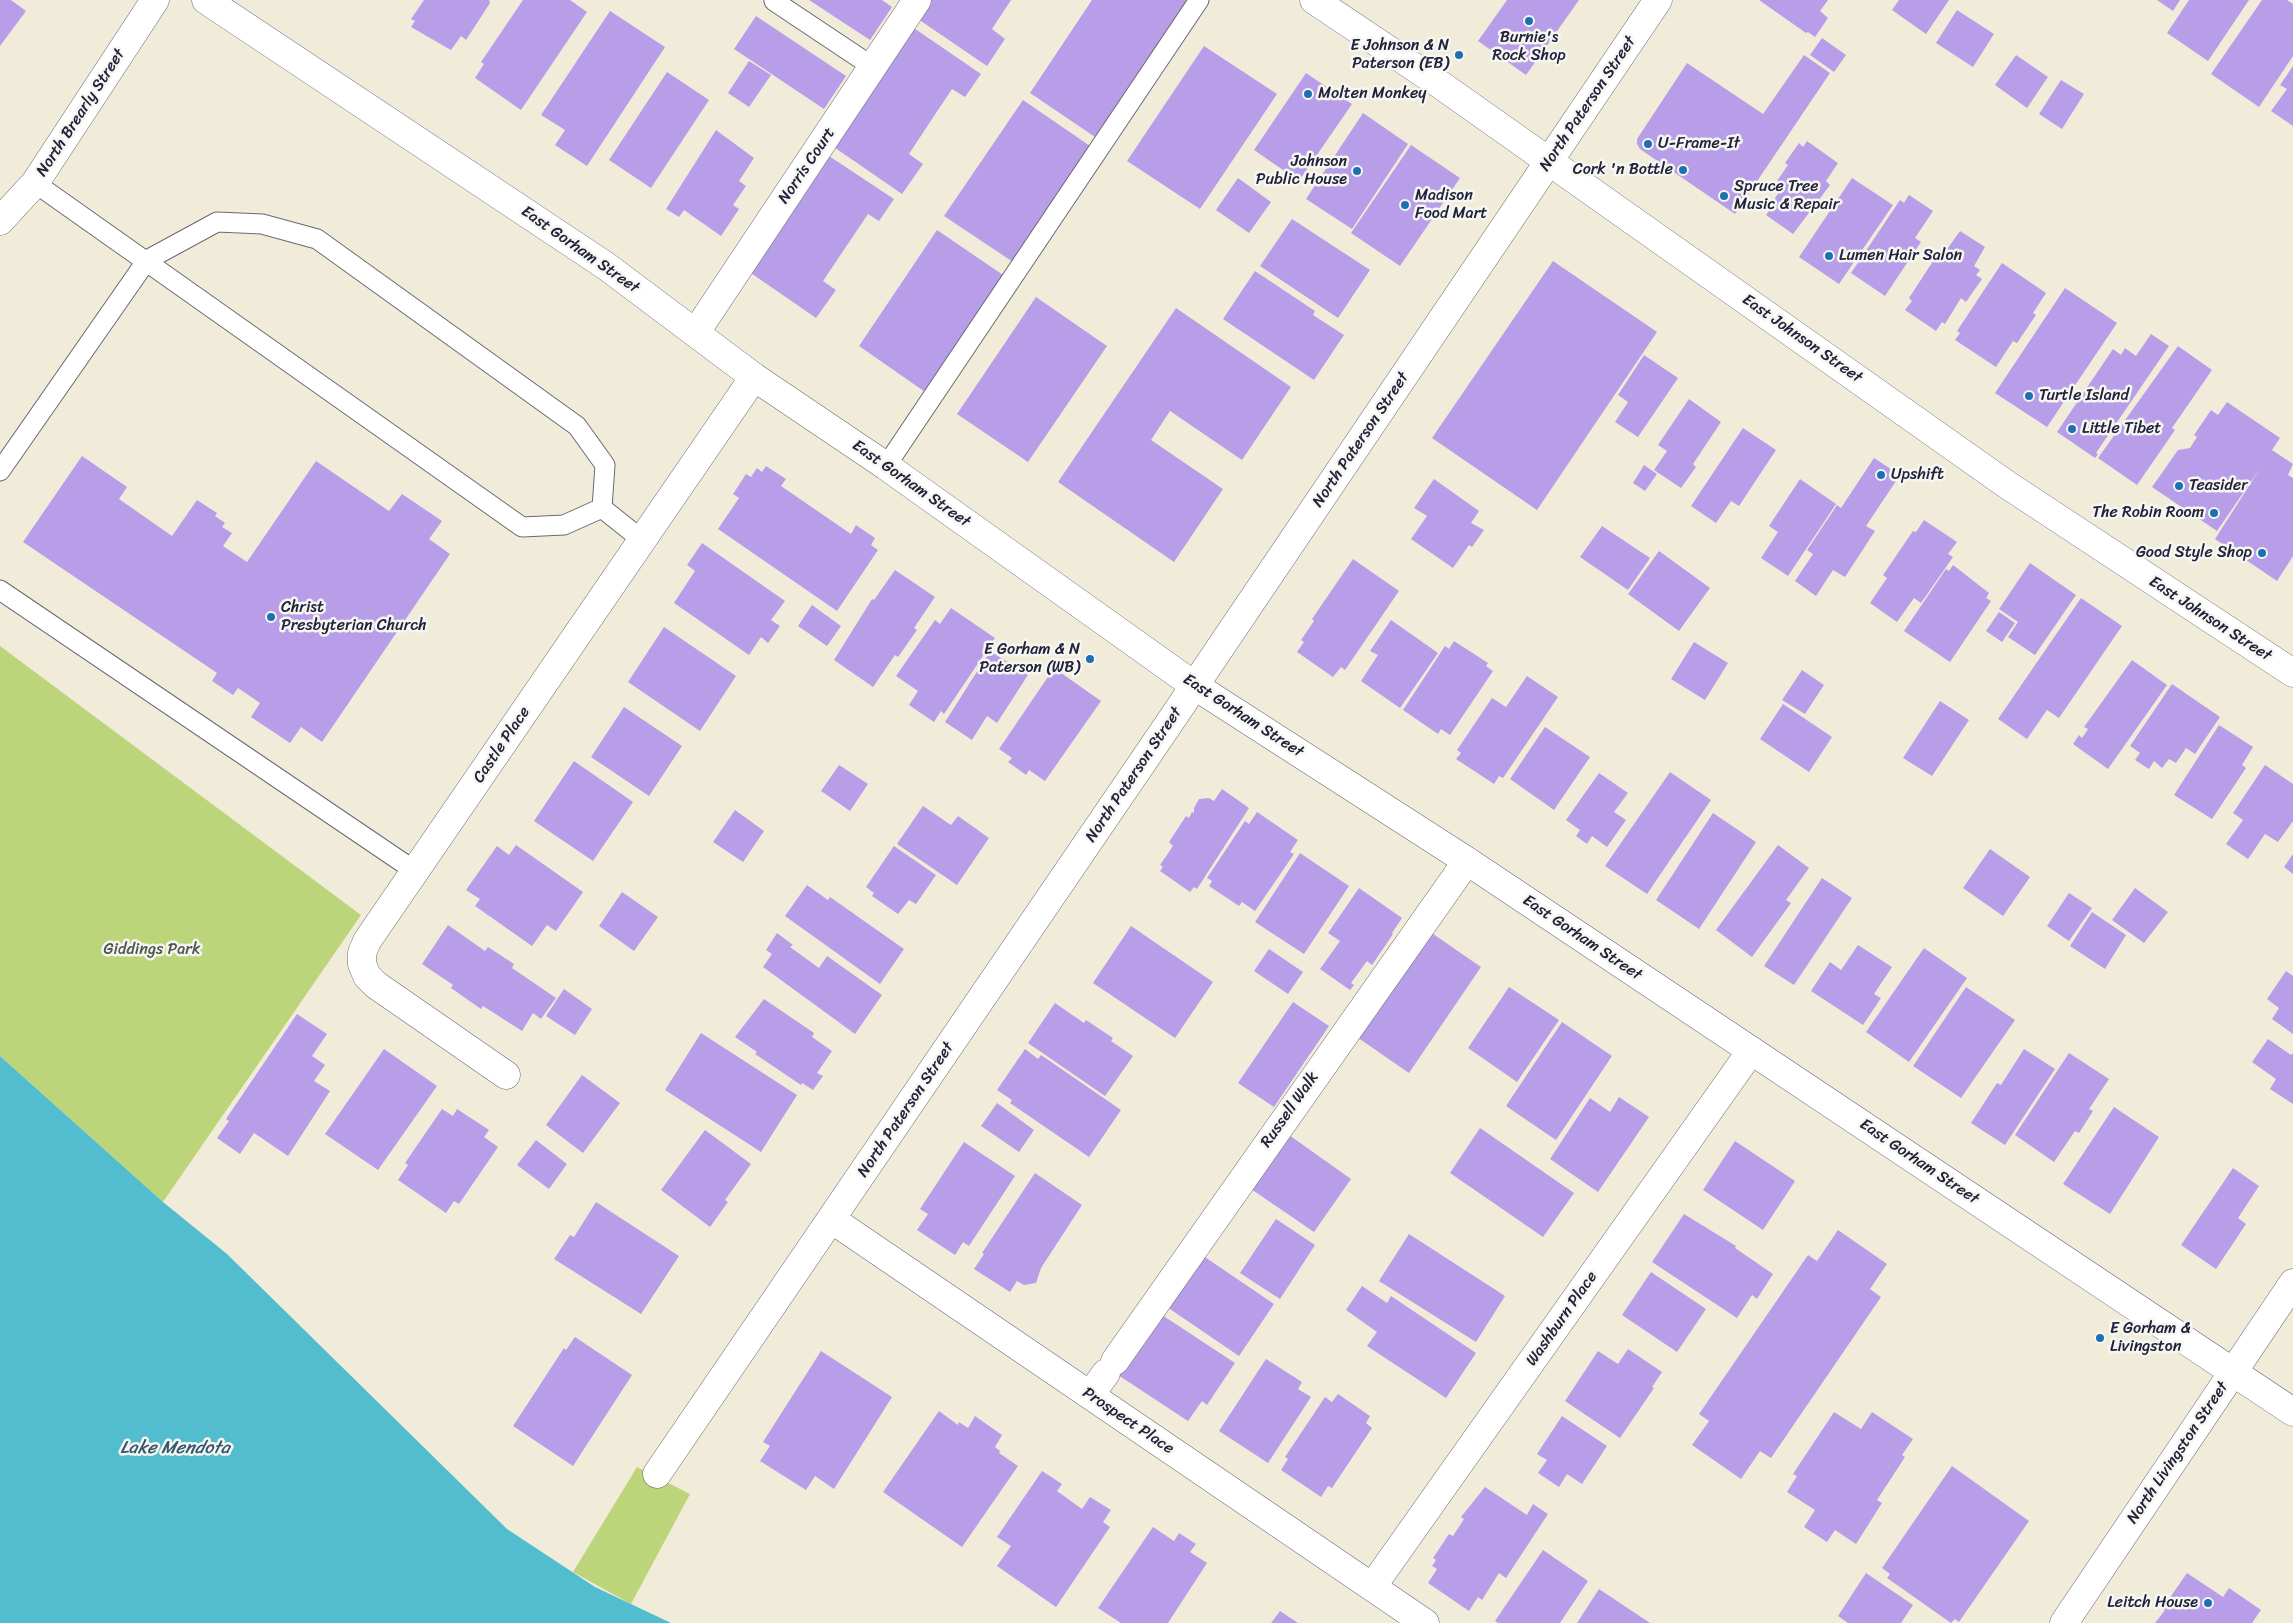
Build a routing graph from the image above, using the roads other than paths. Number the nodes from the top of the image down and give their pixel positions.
1 (155, 0) edge
2 (206, 0) edge
3 (917, 0) edge
4 (1199, 0) edge
5 (1314, 0) edge
6 (1658, 0) edge
7 (774, 1) dead end
8 (873, 67) junction
9 (1549, 162) junction
10 (35, 182) junction
11 (0, 221) edge
12 (147, 260) junction
13 (696, 332) junction
14 (754, 377) junction
15 (886, 466) junction
16 (0, 472) edge
17 (602, 508) junction
18 (642, 540) junction
19 (0, 590) edge
20 (2293, 673) edge
21 (1195, 686) junction
22 (1467, 861) junction
23 (415, 872) junction
24 (1751, 1050) junction
25 (506, 1075) dead end
26 (831, 1219) junction
27 (2293, 1282) edge
28 (2232, 1372) junction
29 (1090, 1395) junction
30 (2293, 1412) edge
31 (657, 1474) dead end
32 (1372, 1587) junction
33 (1425, 1623) edge
34 (2064, 1623) edge

1 - 10 street, North Brearly Street
2 - 13 street, East Gorham Street
3 - 8 street, Norris Court
4 - 15 lane
5 - 9 street, East Johnson Street
6 - 9 street, North Paterson Street
7 - 8 lane
8 - 13 street, Norris Court
9 - 20 street, East Johnson Street
9 - 21 street, North Paterson Street
10 - 11 street, North Brearly Street
10 - 12 lane
12 - 16 lane
12 - 17 lane
12 - 17 lane
13 - 14 street, East Gorham Street
14 - 15 street, East Gorham Street
14 - 18 street, Castle Place
15 - 21 street, East Gorham Street
17 - 18 lane
18 - 23 street, Castle Place
19 - 23 lane
21 - 22 street, East Gorham Street
21 - 26 street, North Paterson Street
22 - 24 street, East Gorham Street
22 - 29 street, Russell Walk
23 - 25 street, Castle Place
24 - 28 street, East Gorham Street
24 - 32 street, Washburn Place
26 - 29 street, Prospect Place
26 - 31 street, North Paterson Street
27 - 28 street, North Livingston Street
28 - 30 street, East Gorham Street
28 - 34 street, North Livingston Street
29 - 32 street, Prospect Place
32 - 33 street, Prospect Place

